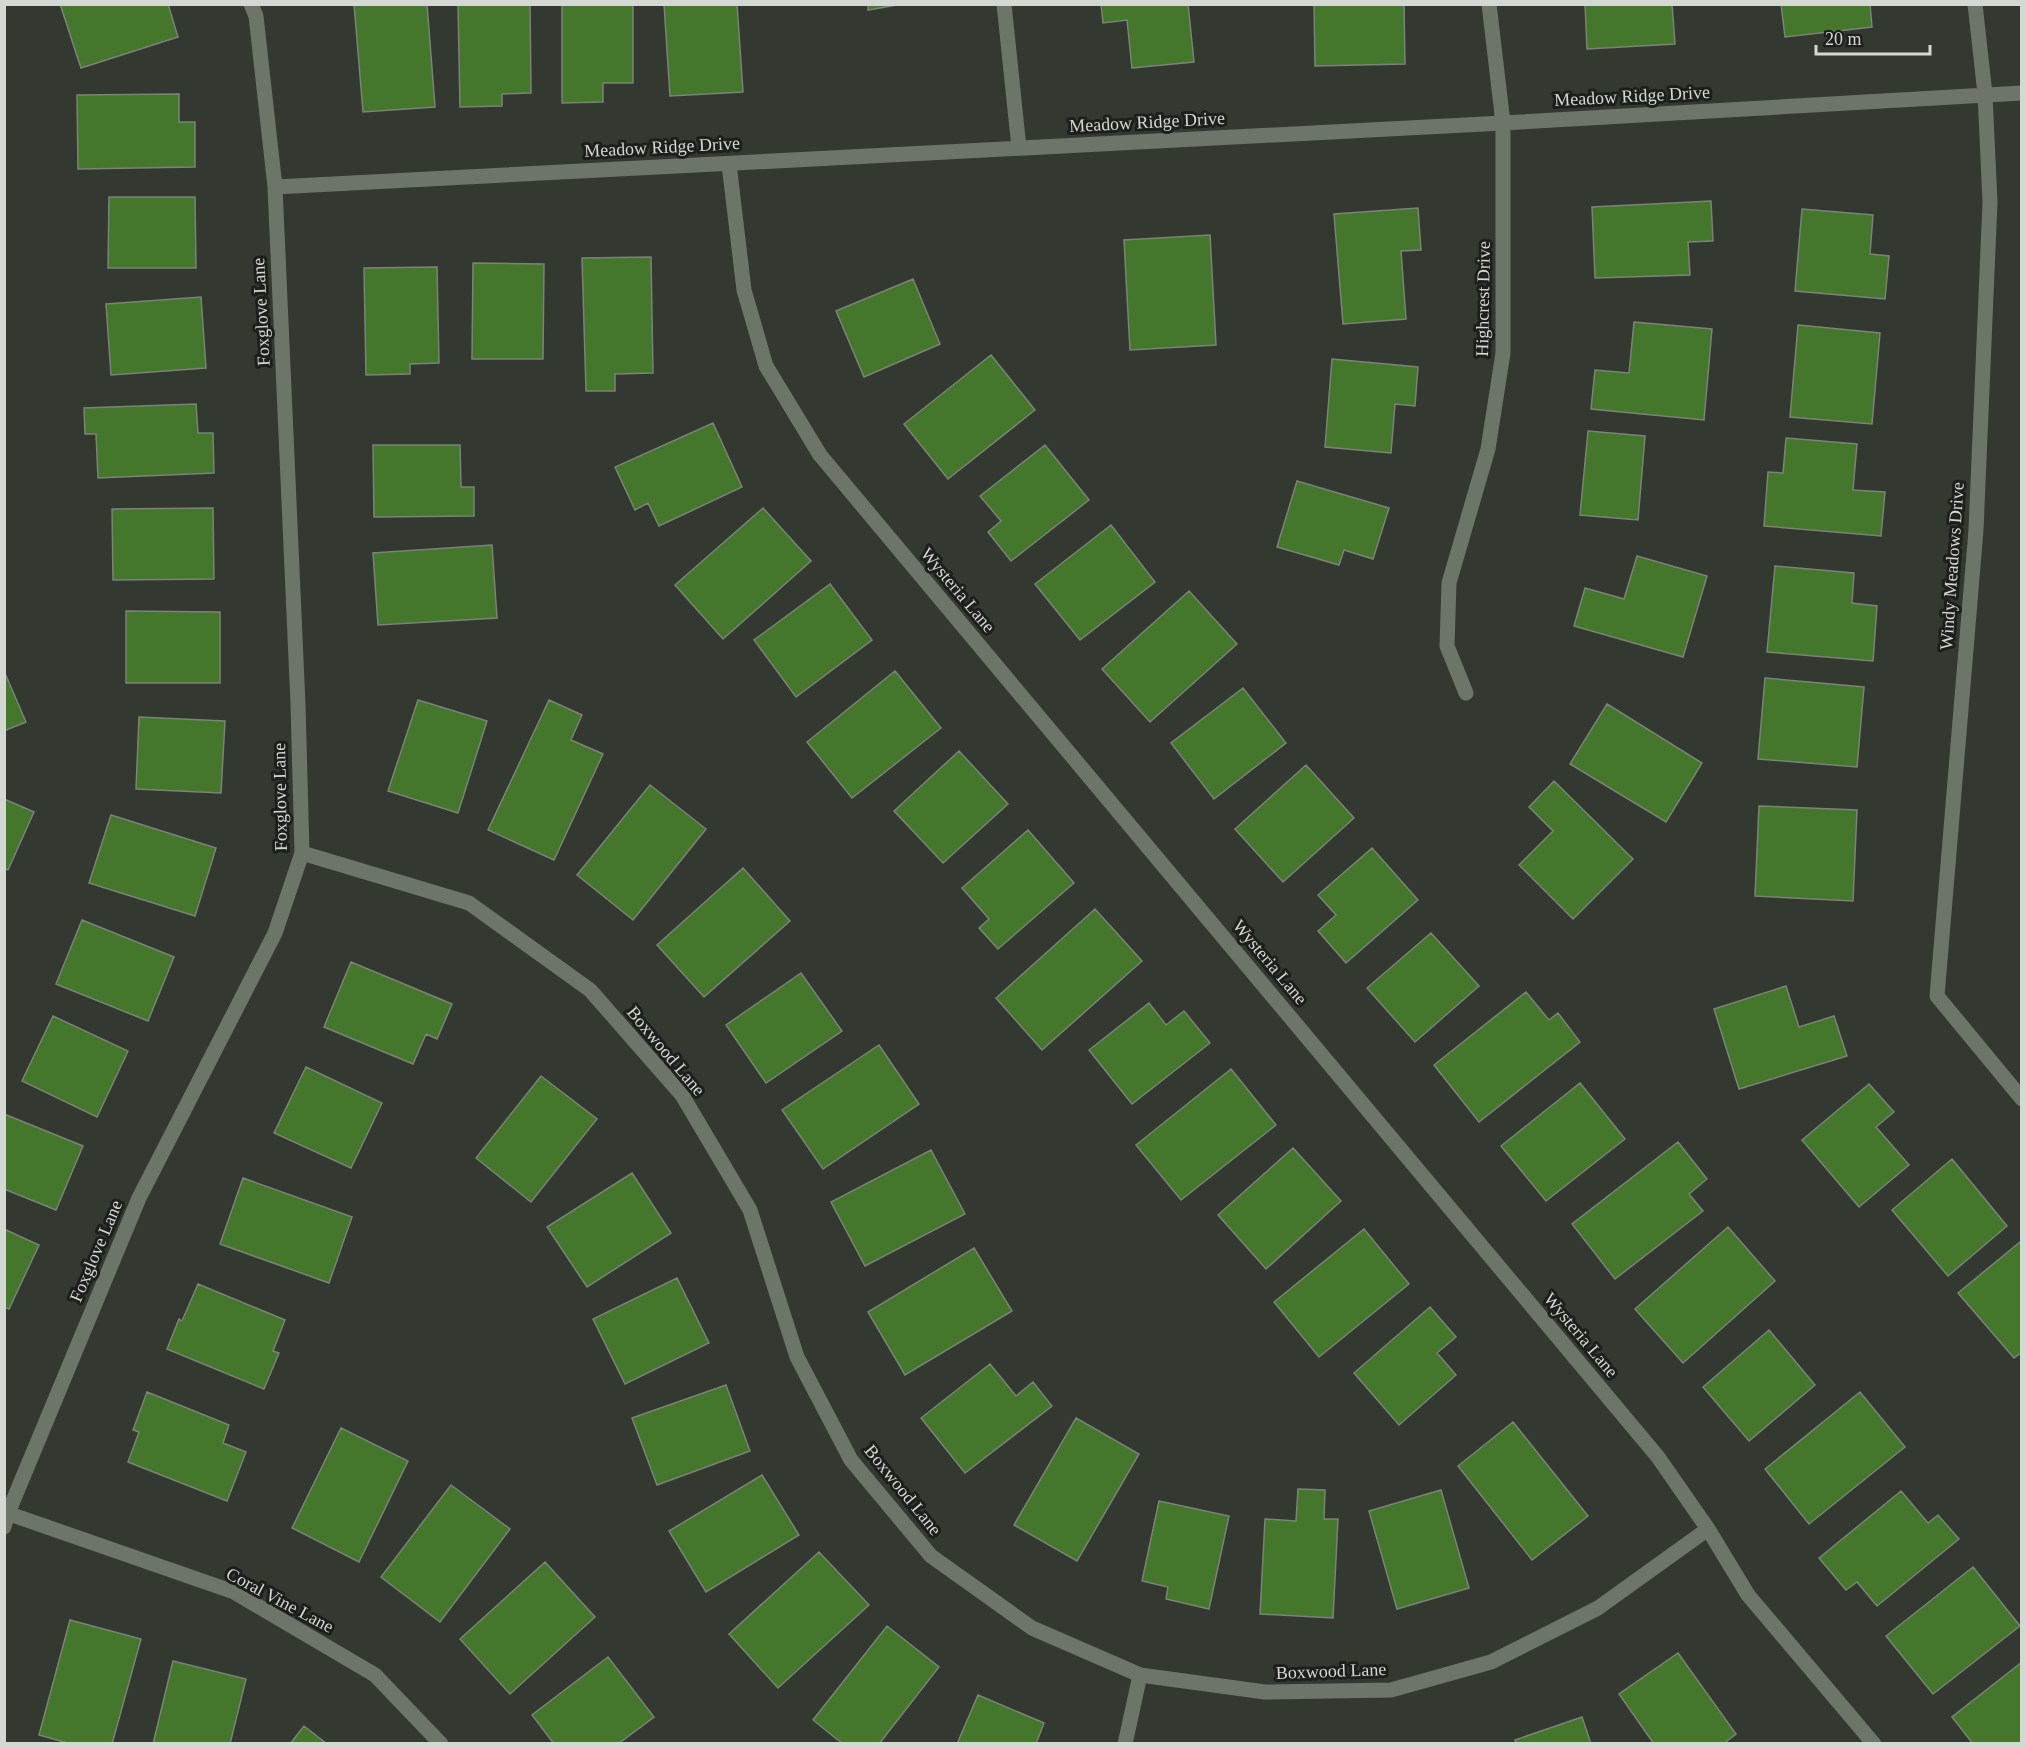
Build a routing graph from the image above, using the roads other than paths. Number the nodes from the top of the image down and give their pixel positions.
1 (251, 4) edge
2 (1004, 4) edge
3 (1489, 4) edge
4 (1975, 4) edge
5 (2022, 93) edge
6 (1985, 94) junction
7 (1503, 123) junction
8 (1019, 148) junction
9 (729, 164) junction
10 (275, 187) junction
11 (1466, 693) dead end
12 (302, 853) junction
13 (2022, 1099) edge
14 (6, 1517) edge
15 (1708, 1529) junction
16 (1140, 1675) junction
17 (441, 1743) edge
18 (1125, 1743) edge
19 (1874, 1743) edge

1 - 10 street, Foxglove Lane
2 - 8 street
3 - 7 street, Highcrest Drive
4 - 6 street, Windy Meadows Drive
5 - 6 street, Meadow Ridge Drive
6 - 7 street, Meadow Ridge Drive
6 - 13 street, Windy Meadows Drive
7 - 8 street, Meadow Ridge Drive
7 - 11 street, Highcrest Drive
8 - 9 street, Meadow Ridge Drive
9 - 10 street, Meadow Ridge Drive
9 - 15 street, Wysteria Lane
10 - 12 street, Foxglove Lane
12 - 14 street, Foxglove Lane
12 - 16 street, Boxwood Lane
14 - 17 street, Coral Vine Lane
15 - 16 street, Boxwood Lane
15 - 19 street, Wysteria Lane
16 - 18 street

